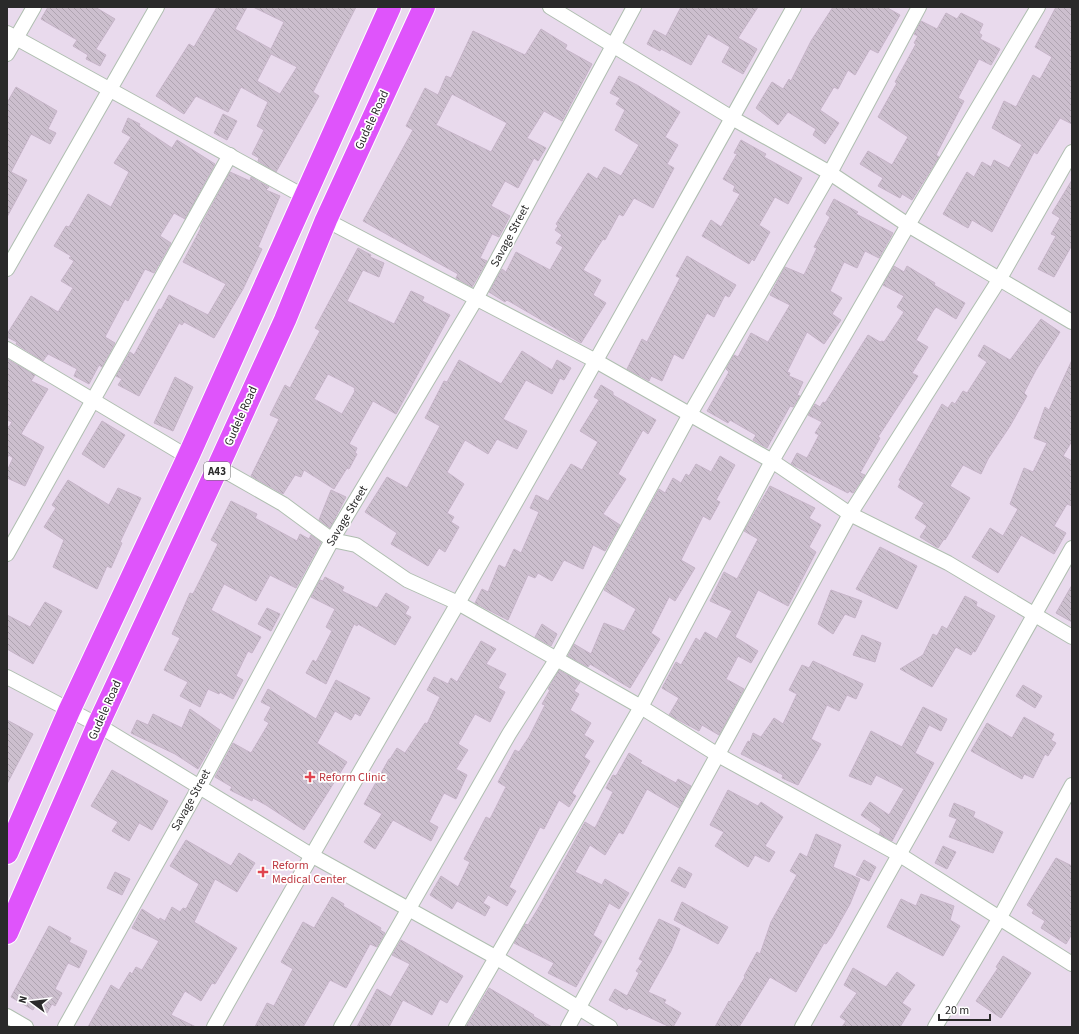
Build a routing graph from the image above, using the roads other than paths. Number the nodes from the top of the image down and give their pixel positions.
1 (34, 7) edge
2 (157, 7) edge
3 (390, 7) edge
4 (424, 7) edge
5 (550, 7) edge
6 (634, 7) edge
7 (794, 7) edge
8 (919, 7) edge
9 (1038, 7) edge
10 (12, 36) edge
11 (612, 44) junction
12 (7, 54) edge
13 (110, 89) junction
14 (732, 118) junction
15 (1072, 152) edge
16 (230, 155) junction
17 (830, 173) junction
18 (305, 197) junction
19 (326, 220) junction
20 (908, 225) junction
21 (7, 269) edge
22 (999, 280) junction
23 (476, 299) junction
24 (1072, 321) edge
25 (7, 349) edge
26 (596, 361) junction
27 (94, 401) junction
28 (690, 414) junction
29 (188, 457) junction
30 (772, 461) junction
31 (218, 467) junction
32 (850, 514) junction
33 (332, 540) junction
34 (1072, 548) edge
35 (7, 554) edge
36 (458, 603) junction
37 (1035, 615) junction
38 (1072, 637) edge
39 (556, 660) junction
40 (7, 677) edge
41 (641, 707) junction
42 (69, 711) junction
43 (98, 725) junction
44 (718, 754) junction
45 (1072, 785) edge
46 (200, 786) junction
47 (7, 853) edge
48 (311, 854) junction
49 (900, 855) junction
50 (409, 908) junction
51 (999, 919) junction
52 (7, 933) edge
53 (497, 958) junction
54 (1072, 964) edge
55 (579, 1009) junction
56 (7, 1016) edge
57 (26, 1027) edge
58 (64, 1027) edge
59 (214, 1027) edge
60 (341, 1027) edge
61 (456, 1027) edge
62 (568, 1027) edge
63 (610, 1027) edge
64 (802, 1027) edge
65 (934, 1027) edge

1 - 10 street
2 - 13 street
3 - 18 highway, A43
4 - 19 highway, Gudele Road / A43
5 - 11 street
6 - 11 street, Savage Street
7 - 14 street
8 - 17 street
9 - 20 street
10 - 12 street
10 - 13 street
11 - 14 street
11 - 23 street, Savage Street
13 - 16 street
13 - 21 street
14 - 17 street
14 - 26 street
15 - 22 street
16 - 18 street
16 - 27 street
17 - 20 street
17 - 28 street
18 - 29 highway, A43
19 - 23 street
19 - 31 highway, Gudele Road / A43
20 - 22 street
20 - 30 street
22 - 24 street
22 - 32 street
23 - 26 street
23 - 33 street, Savage Street
25 - 27 street
26 - 28 street
26 - 36 street
27 - 29 street
27 - 35 street
28 - 30 street
28 - 39 street
29 - 42 highway, A43
30 - 32 street
30 - 41 street
31 - 33 street
31 - 43 highway, Gudele Road / A43
32 - 37 street
32 - 44 street
33 - 36 street
33 - 46 street, Savage Street
34 - 37 street
36 - 39 street
36 - 48 street
37 - 38 street
37 - 49 street
39 - 41 street
39 - 50 street
40 - 42 street
41 - 44 street
41 - 53 street
42 - 43 street
42 - 47 highway, A43
43 - 46 street
43 - 52 highway, Gudele Road / A43
44 - 49 street
44 - 55 street
45 - 51 street
46 - 48 street
46 - 58 street, Savage Street
48 - 50 street
48 - 59 street
49 - 51 street
49 - 64 street
50 - 53 street
50 - 60 street
51 - 54 street
51 - 65 street
53 - 55 street
53 - 61 street
55 - 62 street
55 - 63 street
56 - 57 street

